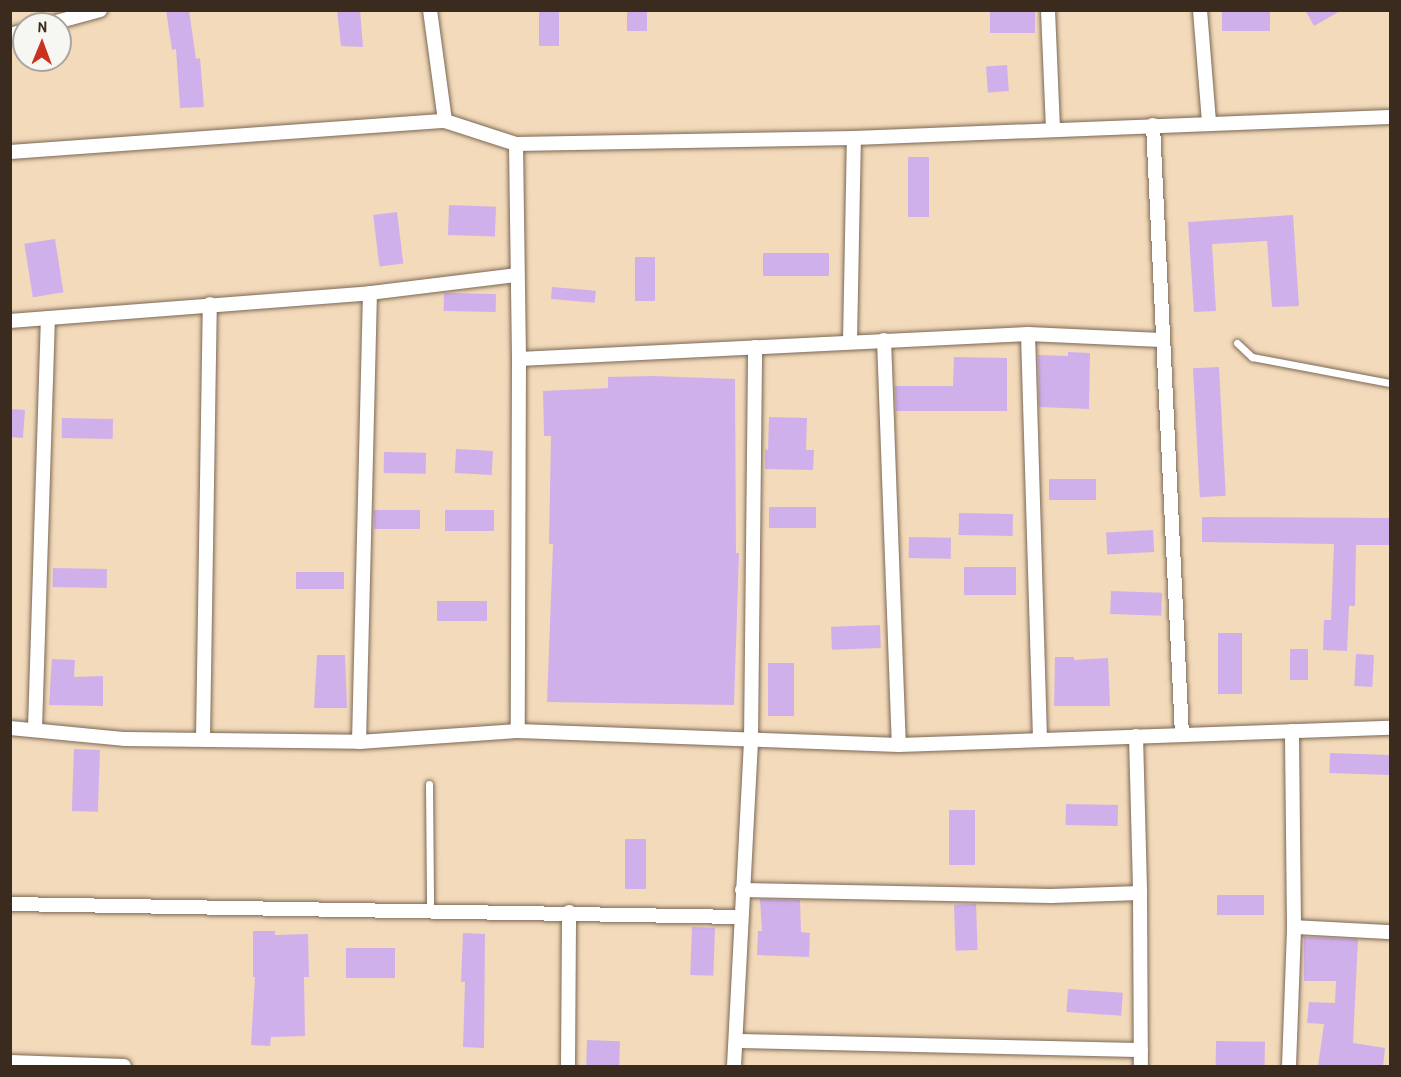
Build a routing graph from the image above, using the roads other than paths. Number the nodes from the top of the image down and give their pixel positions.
1 (100, 10) edge
2 (430, 10) edge
3 (1048, 10) edge
4 (1200, 10) edge
5 (72, 18) edge
6 (1390, 117) edge
7 (445, 121) junction
8 (1209, 123) junction
9 (1154, 125) junction
10 (1053, 130) junction
11 (854, 138) junction
12 (516, 144) junction
13 (10, 152) edge
14 (517, 275) junction
15 (370, 294) junction
16 (210, 304) junction
17 (48, 318) junction
18 (10, 321) edge
19 (1028, 334) junction
20 (884, 340) junction
21 (1161, 340) junction
22 (850, 342) junction
23 (1237, 343) dead end
24 (755, 347) junction
25 (519, 358) junction
26 (1390, 383) edge
27 (10, 728) edge
28 (1390, 728) edge
29 (35, 729) junction
30 (518, 731) junction
31 (1292, 731) junction
32 (1182, 735) junction
33 (1136, 736) junction
34 (203, 738) junction
35 (1040, 740) junction
36 (751, 741) junction
37 (359, 742) junction
38 (899, 745) junction
39 (429, 784) dead end
40 (742, 890) junction
41 (1140, 893) junction
42 (10, 904) edge
43 (430, 910) junction
44 (569, 912) junction
45 (740, 917) junction
46 (1294, 927) junction
47 (1390, 932) edge
48 (736, 1041) junction
49 (1141, 1050) junction
50 (10, 1062) edge
51 (124, 1066) edge
52 (568, 1066) edge
53 (734, 1066) edge
54 (1141, 1066) edge
55 (1289, 1066) edge

1 - 5 street
2 - 7 street
3 - 10 street
4 - 8 street
6 - 8 street
7 - 12 street
7 - 13 street
8 - 9 street
9 - 10 street
9 - 21 street
10 - 11 street
11 - 12 street
11 - 22 street
12 - 14 street
14 - 15 street
14 - 25 street
15 - 16 street
15 - 37 street
16 - 17 street
16 - 34 street
17 - 18 street
17 - 29 street
19 - 20 street
19 - 21 street
19 - 35 street
20 - 22 street
20 - 38 street
21 - 32 street
22 - 24 street
23 - 26 lane
24 - 25 street
24 - 36 street
25 - 30 street
27 - 29 street
28 - 31 street
29 - 34 street
30 - 36 street
30 - 37 street
31 - 32 street
31 - 46 street
32 - 33 street
33 - 35 street
33 - 41 street
34 - 37 street
35 - 38 street
36 - 38 street
36 - 40 street
39 - 43 lane
40 - 41 street
40 - 45 street
41 - 49 street
42 - 43 street
43 - 44 street
44 - 45 street
44 - 52 street
45 - 48 street
46 - 47 street
46 - 55 street
48 - 49 street
48 - 53 street
49 - 54 street
50 - 51 street

